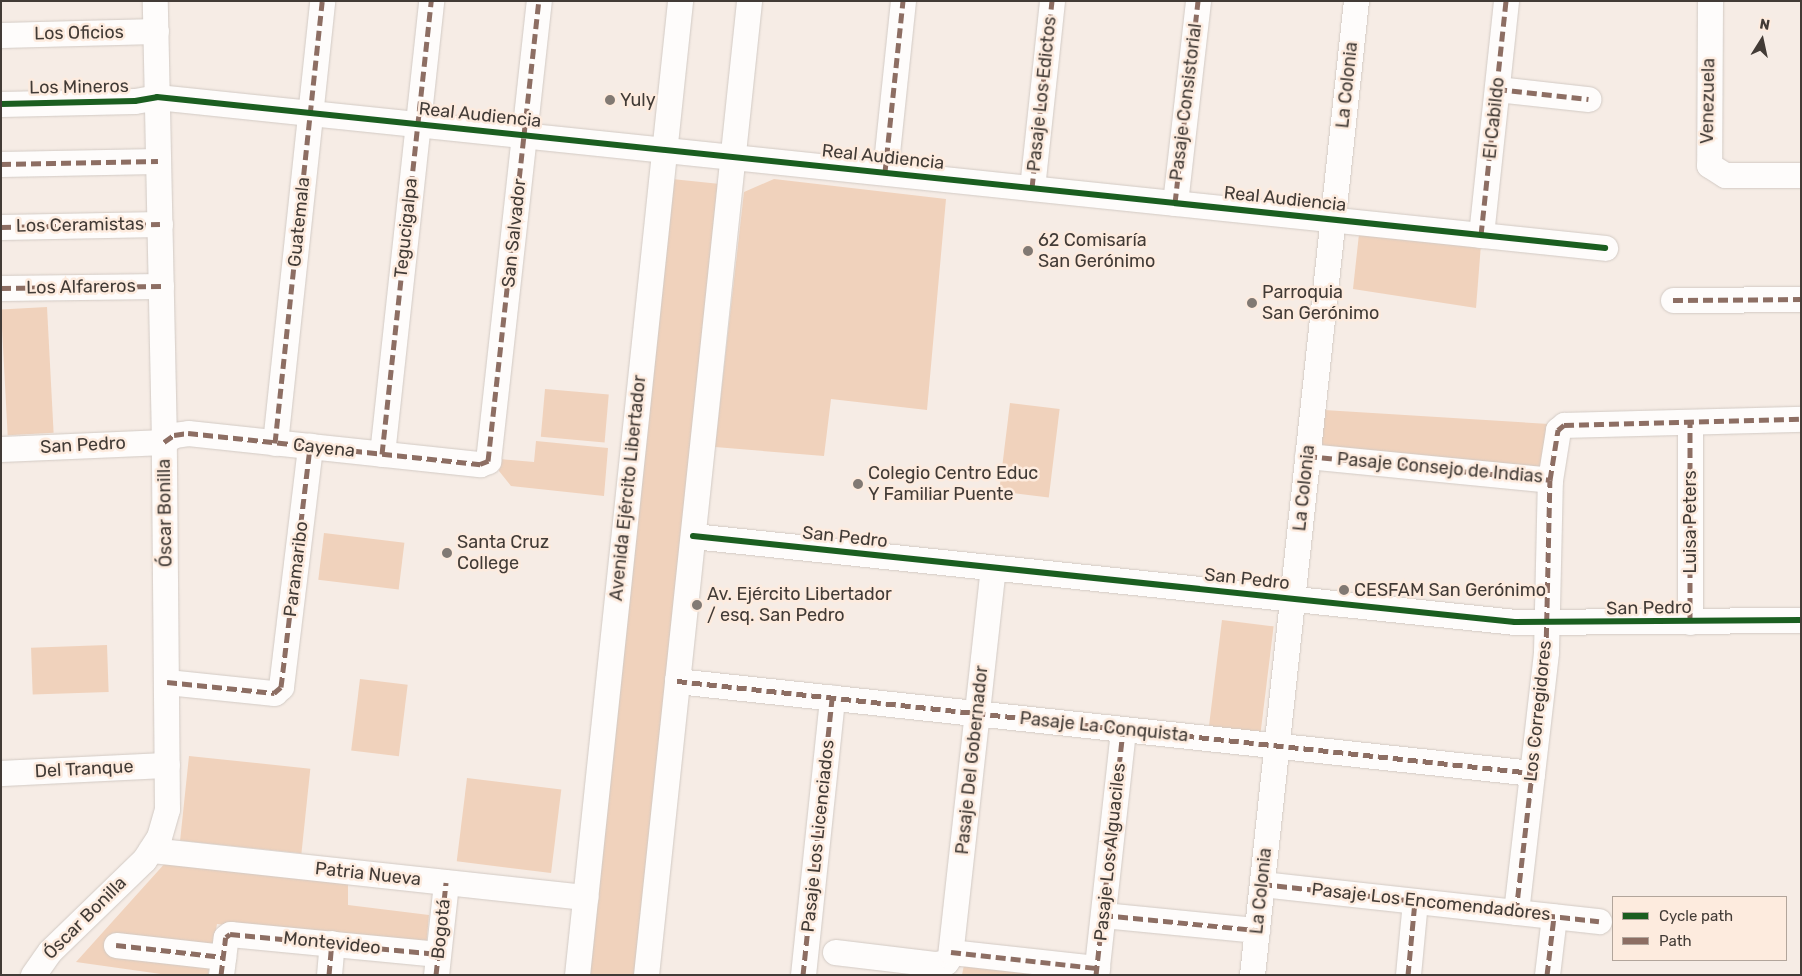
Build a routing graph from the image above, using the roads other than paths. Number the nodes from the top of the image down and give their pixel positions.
1 (155, 1) edge
2 (322, 1) edge
3 (431, 1) edge
4 (539, 1) edge
5 (680, 1) edge
6 (749, 1) edge
7 (903, 1) edge
8 (1052, 1) edge
9 (1198, 1) edge
10 (1356, 1) edge
11 (1506, 1) edge
12 (1710, 1) edge
13 (156, 31) junction
14 (1, 35) edge
15 (1497, 89) junction
16 (157, 97) junction
17 (1588, 99) dead end
18 (1, 104) edge
19 (310, 113) junction
20 (417, 124) junction
21 (525, 135) junction
22 (664, 150) junction
23 (732, 156) junction
24 (158, 161) junction
25 (1, 164) edge
26 (885, 172) junction
27 (1801, 175) edge
28 (1032, 188) junction
29 (1175, 202) junction
30 (1333, 219) junction
31 (160, 224) junction
32 (1, 226) edge
33 (1481, 235) junction
34 (1605, 248) dead end
35 (161, 286) junction
36 (1, 288) edge
37 (1801, 299) edge
38 (1673, 300) dead end
39 (1801, 419) edge
40 (1690, 423) junction
41 (164, 442) junction
42 (275, 442) junction
43 (310, 446) junction
44 (1, 449) edge
45 (382, 454) junction
46 (1308, 456) junction
47 (486, 463) joint
48 (1550, 480) junction
49 (693, 536) junction
50 (993, 568) junction
51 (1292, 599) junction
52 (1801, 620) edge
53 (1690, 622) junction
54 (1545, 623) junction
55 (677, 681) junction
56 (167, 682) junction
57 (832, 698) junction
58 (977, 713) junction
59 (1123, 729) junction
60 (1276, 746) junction
61 (167, 765) junction
62 (1, 773) edge
63 (1532, 773) junction
64 (151, 850) junction
65 (446, 882) junction
66 (1262, 884) junction
67 (585, 897) junction
68 (1415, 901) junction
69 (1516, 912) junction
70 (1103, 915) junction
71 (1554, 916) junction
72 (1599, 921) dead end
73 (1257, 930) junction
74 (332, 943) junction
75 (116, 945) dead end
76 (836, 952) dead end
77 (951, 952) junction
78 (224, 956) edge
79 (437, 964) edge
80 (1097, 971) edge
81 (33, 975) edge
82 (329, 975) edge
83 (577, 975) edge
84 (646, 975) edge
85 (803, 975) edge
86 (1252, 975) edge
87 (1408, 975) edge
88 (1547, 975) edge

1 - 13 street, Óscar Bonilla
2 - 19 street, Guatemala
3 - 20 street, Tegucigalpa
4 - 21 street, San Salvador
5 - 22 street, Avenida Ejército Libertador
6 - 23 street
7 - 26 street
8 - 28 street, Pasaje Los Edictos
9 - 29 street, Pasaje Consistorial
10 - 30 street, La Colonia
11 - 15 street, El Cabildo
12 - 27 street, Venezuela
13 - 14 street, Los Oficios
13 - 16 street, Óscar Bonilla
15 - 17 street
15 - 33 street, El Cabildo
16 - 18 street, Los Mineros
16 - 19 street, Real Audiencia
16 - 24 street, Óscar Bonilla
19 - 20 street, Real Audiencia
19 - 42 street, Guatemala
20 - 21 street, Real Audiencia
20 - 45 street, Tegucigalpa
21 - 22 street, Real Audiencia
21 - 47 street, San Salvador
22 - 23 street, Real Audiencia
22 - 67 street, Avenida Ejército Libertador
23 - 26 street, Real Audiencia
23 - 49 street
24 - 25 street
24 - 31 street, Óscar Bonilla
26 - 28 street, Real Audiencia
28 - 29 street, Real Audiencia
29 - 30 street, Real Audiencia
30 - 33 street, Real Audiencia
30 - 46 street, La Colonia
31 - 32 street, Los Ceramistas
31 - 35 street, Óscar Bonilla
33 - 34 street, Real Audiencia
35 - 36 street, Los Alfareros
35 - 41 street, Óscar Bonilla
37 - 38 street
39 - 40 street, Pasaje Consejo de Indias
40 - 48 street, Pasaje Consejo de Indias
40 - 53 street, Luisa Peters
41 - 42 street, Cayena
41 - 44 street, San Pedro
41 - 56 street, Óscar Bonilla
42 - 43 street, Cayena
43 - 45 street, Cayena
43 - 56 street, Paramaribo
45 - 47 street, Cayena
46 - 48 street, Pasaje Consejo de Indias
46 - 51 street, La Colonia
48 - 54 street, Los Corregidores
49 - 50 street, San Pedro
49 - 55 street
50 - 51 street, San Pedro
50 - 58 street, Pasaje Del Gobernador
51 - 54 street, San Pedro
51 - 60 street, La Colonia
52 - 53 street, San Pedro
53 - 54 street, San Pedro
54 - 63 street, Los Corregidores
55 - 57 street, Pasaje La Conquista
55 - 84 street
56 - 61 street, Óscar Bonilla
57 - 58 street, Pasaje La Conquista
57 - 85 street, Pasaje Los Licenciados
58 - 59 street, Pasaje La Conquista
58 - 77 street, Pasaje Del Gobernador
59 - 60 street, Pasaje La Conquista
59 - 70 street, Pasaje Los Alguaciles
60 - 63 street, Pasaje La Conquista
60 - 66 street, La Colonia
61 - 62 street, Del Tranque
61 - 64 street, Óscar Bonilla
63 - 69 street, Los Corregidores
64 - 65 street, Patria Nueva
64 - 81 street, Óscar Bonilla
65 - 67 street, Patria Nueva
65 - 79 street, Bogotá
66 - 68 street, Pasaje Los Encomendadores
66 - 73 street, La Colonia
67 - 83 street, Avenida Ejército Libertador
68 - 69 street, Pasaje Los Encomendadores
68 - 87 street
69 - 71 street, Pasaje Los Encomendadores
70 - 73 street
70 - 80 street, Pasaje Los Alguaciles
71 - 72 street, Pasaje Los Encomendadores
71 - 88 street
73 - 86 street, La Colonia
74 - 78 street, Montevideo
74 - 79 street, Montevideo
74 - 82 street
75 - 78 street, Montevideo
76 - 77 street
77 - 80 street

